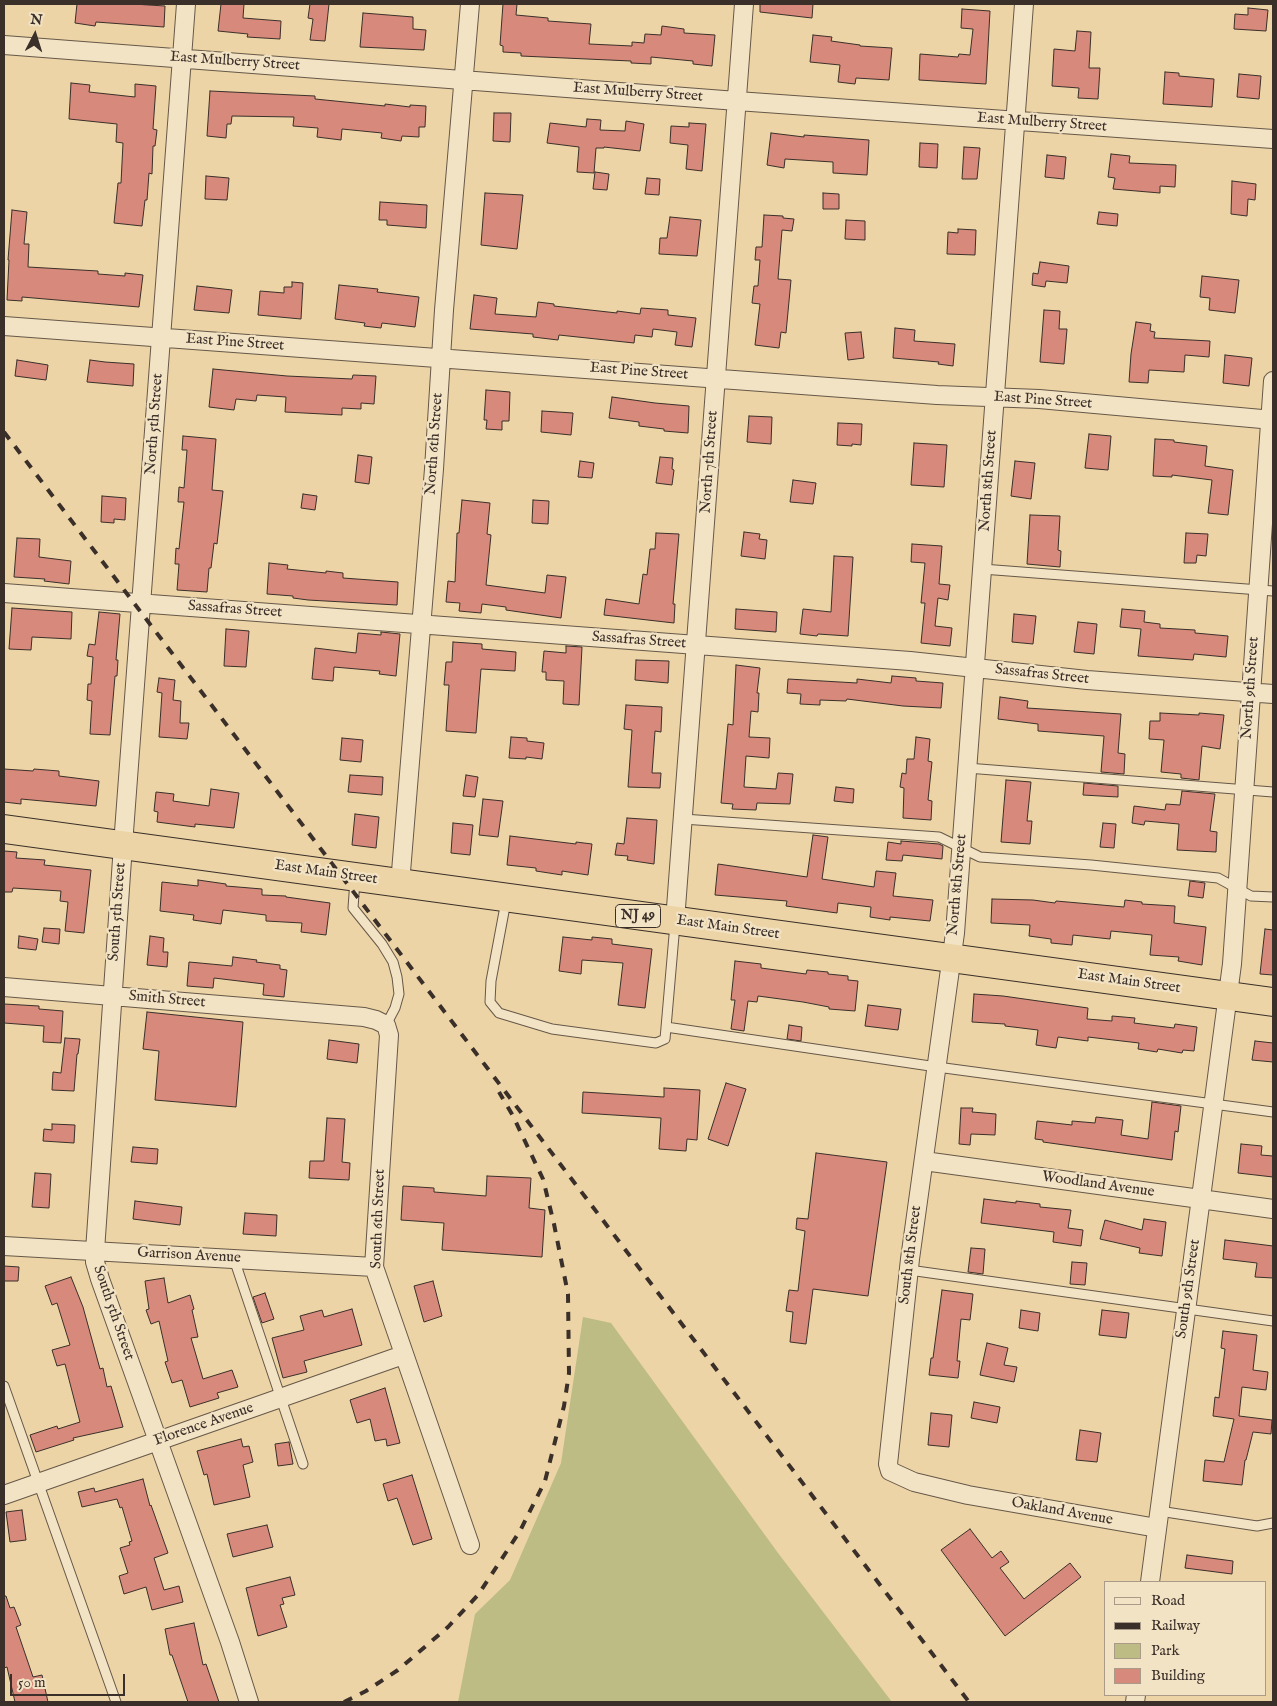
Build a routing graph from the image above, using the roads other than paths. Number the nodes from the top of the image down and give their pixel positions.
1 (186, 4) edge
2 (470, 4) edge
3 (744, 4) edge
4 (1024, 4) edge
5 (4, 45) edge
6 (182, 58) junction
7 (464, 80) junction
8 (737, 101) junction
9 (1016, 121) junction
10 (1273, 140) edge
11 (4, 326) edge
12 (162, 338) junction
13 (441, 357) junction
14 (716, 378) junction
15 (1273, 381) edge
16 (995, 397) junction
17 (1272, 420) edge
18 (982, 570) junction
19 (1266, 591) edge
20 (4, 593) edge
21 (141, 603) junction
22 (421, 624) junction
23 (696, 645) junction
24 (974, 668) junction
25 (1251, 692) junction
26 (1273, 694) edge
27 (967, 768) junction
28 (1244, 790) junction
29 (1273, 792) edge
30 (683, 819) junction
31 (4, 828) edge
32 (123, 845) junction
33 (961, 848) junction
34 (356, 877) junction
35 (400, 884) junction
36 (1237, 889) junction
37 (1273, 897) edge
38 (506, 898) junction
39 (675, 920) junction
40 (952, 958) junction
41 (4, 987) edge
42 (112, 996) junction
43 (1227, 996) junction
44 (1273, 1002) edge
45 (386, 1025) junction
46 (666, 1027) junction
47 (937, 1067) junction
48 (1213, 1104) junction
49 (1273, 1112) edge
50 (924, 1161) junction
51 (1200, 1199) junction
52 (1273, 1208) edge
53 (4, 1246) edge
54 (95, 1251) junction
55 (234, 1259) junction
56 (374, 1267) junction
57 (909, 1270) junction
58 (1186, 1308) junction
59 (1273, 1321) edge
60 (403, 1355) junction
61 (4, 1386) edge
62 (280, 1398) junction
63 (158, 1441) junction
64 (303, 1464) dead end
65 (39, 1483) junction
66 (4, 1495) edge
67 (968, 1496) joint
68 (1158, 1520) junction
69 (1273, 1523) edge
70 (470, 1545) dead end
71 (1150, 1581) edge
72 (116, 1702) edge
73 (249, 1702) edge

1 - 6 street, North 5th Street
2 - 7 street, North 6th Street
3 - 8 street, North 7th Street
4 - 9 street, North 8th Street
5 - 6 street, East Mulberry Street
6 - 7 street, East Mulberry Street
6 - 12 street, North 5th Street
7 - 8 street, East Mulberry Street
7 - 13 street, North 6th Street
8 - 9 street, East Mulberry Street
8 - 14 street, North 7th Street
9 - 10 street, East Mulberry Street
9 - 16 street, North 8th Street
11 - 12 street, East Pine Street
12 - 13 street, East Pine Street
12 - 21 street, North 5th Street
13 - 14 street, East Pine Street
13 - 22 street, North 6th Street
14 - 16 street, East Pine Street
14 - 23 street, North 7th Street
15 - 17 street, North 9th Street
16 - 17 street, East Pine Street
16 - 18 street, North 8th Street
17 - 19 street, North 9th Street
18 - 19 lane
18 - 24 street, North 8th Street
19 - 25 street, North 9th Street
20 - 21 street, Sassafras Street
21 - 22 street, Sassafras Street
21 - 32 street, North 5th Street
22 - 23 street, Sassafras Street
22 - 35 street, North 6th Street
23 - 24 street, Sassafras Street
23 - 30 street, North 7th Street
24 - 25 street, Sassafras Street
24 - 27 street, North 8th Street
25 - 26 street, Sassafras Street
25 - 28 street, North 9th Street
27 - 28 lane
27 - 33 street, North 8th Street
28 - 29 lane
28 - 36 street, North 9th Street
30 - 33 lane
30 - 39 street, North 7th Street
31 - 32 highway, East Main Street / NJ 49
32 - 34 highway, East Main Street / NJ 49
32 - 42 street, South 5th Street
33 - 36 lane
33 - 40 street, North 8th Street
34 - 35 highway, East Main Street / NJ 49
34 - 45 lane
35 - 38 highway, East Main Street / NJ 49
36 - 37 lane
36 - 43 street, North 9th Street
38 - 39 highway, East Main Street / NJ 49
38 - 46 lane
39 - 40 highway, East Main Street / NJ 49
39 - 46 lane
40 - 43 highway, East Main Street / NJ 49
40 - 47 street, South 8th Street
41 - 42 street, Smith Street
42 - 45 street, Smith Street
42 - 54 street, South 5th Street
43 - 44 highway, East Main Street / NJ 49
43 - 48 street, South 9th Street
45 - 56 street, South 6th Street
46 - 47 lane
47 - 48 lane
47 - 50 street, South 8th Street
48 - 49 lane
48 - 51 street, South 9th Street
50 - 51 street, Woodland Avenue
50 - 57 street, South 8th Street
51 - 52 street, Woodland Avenue
51 - 58 street, South 9th Street
53 - 54 street, Garrison Avenue
54 - 55 street, Garrison Avenue
54 - 63 street, South 5th Street
55 - 56 street, Garrison Avenue
55 - 62 lane
56 - 60 street, South 6th Street
57 - 58 lane
57 - 67 street, South 8th Street
58 - 59 lane
58 - 68 street, South 9th Street
60 - 62 street, Florence Avenue
60 - 70 street, South 6th Street
61 - 65 lane
62 - 63 street, Florence Avenue
62 - 64 lane
63 - 65 street, Florence Avenue
63 - 73 street, South 5th Street
65 - 66 street, Florence Avenue
65 - 72 lane
67 - 68 street, Oakland Avenue
68 - 69 lane
68 - 71 street, South 9th Street

